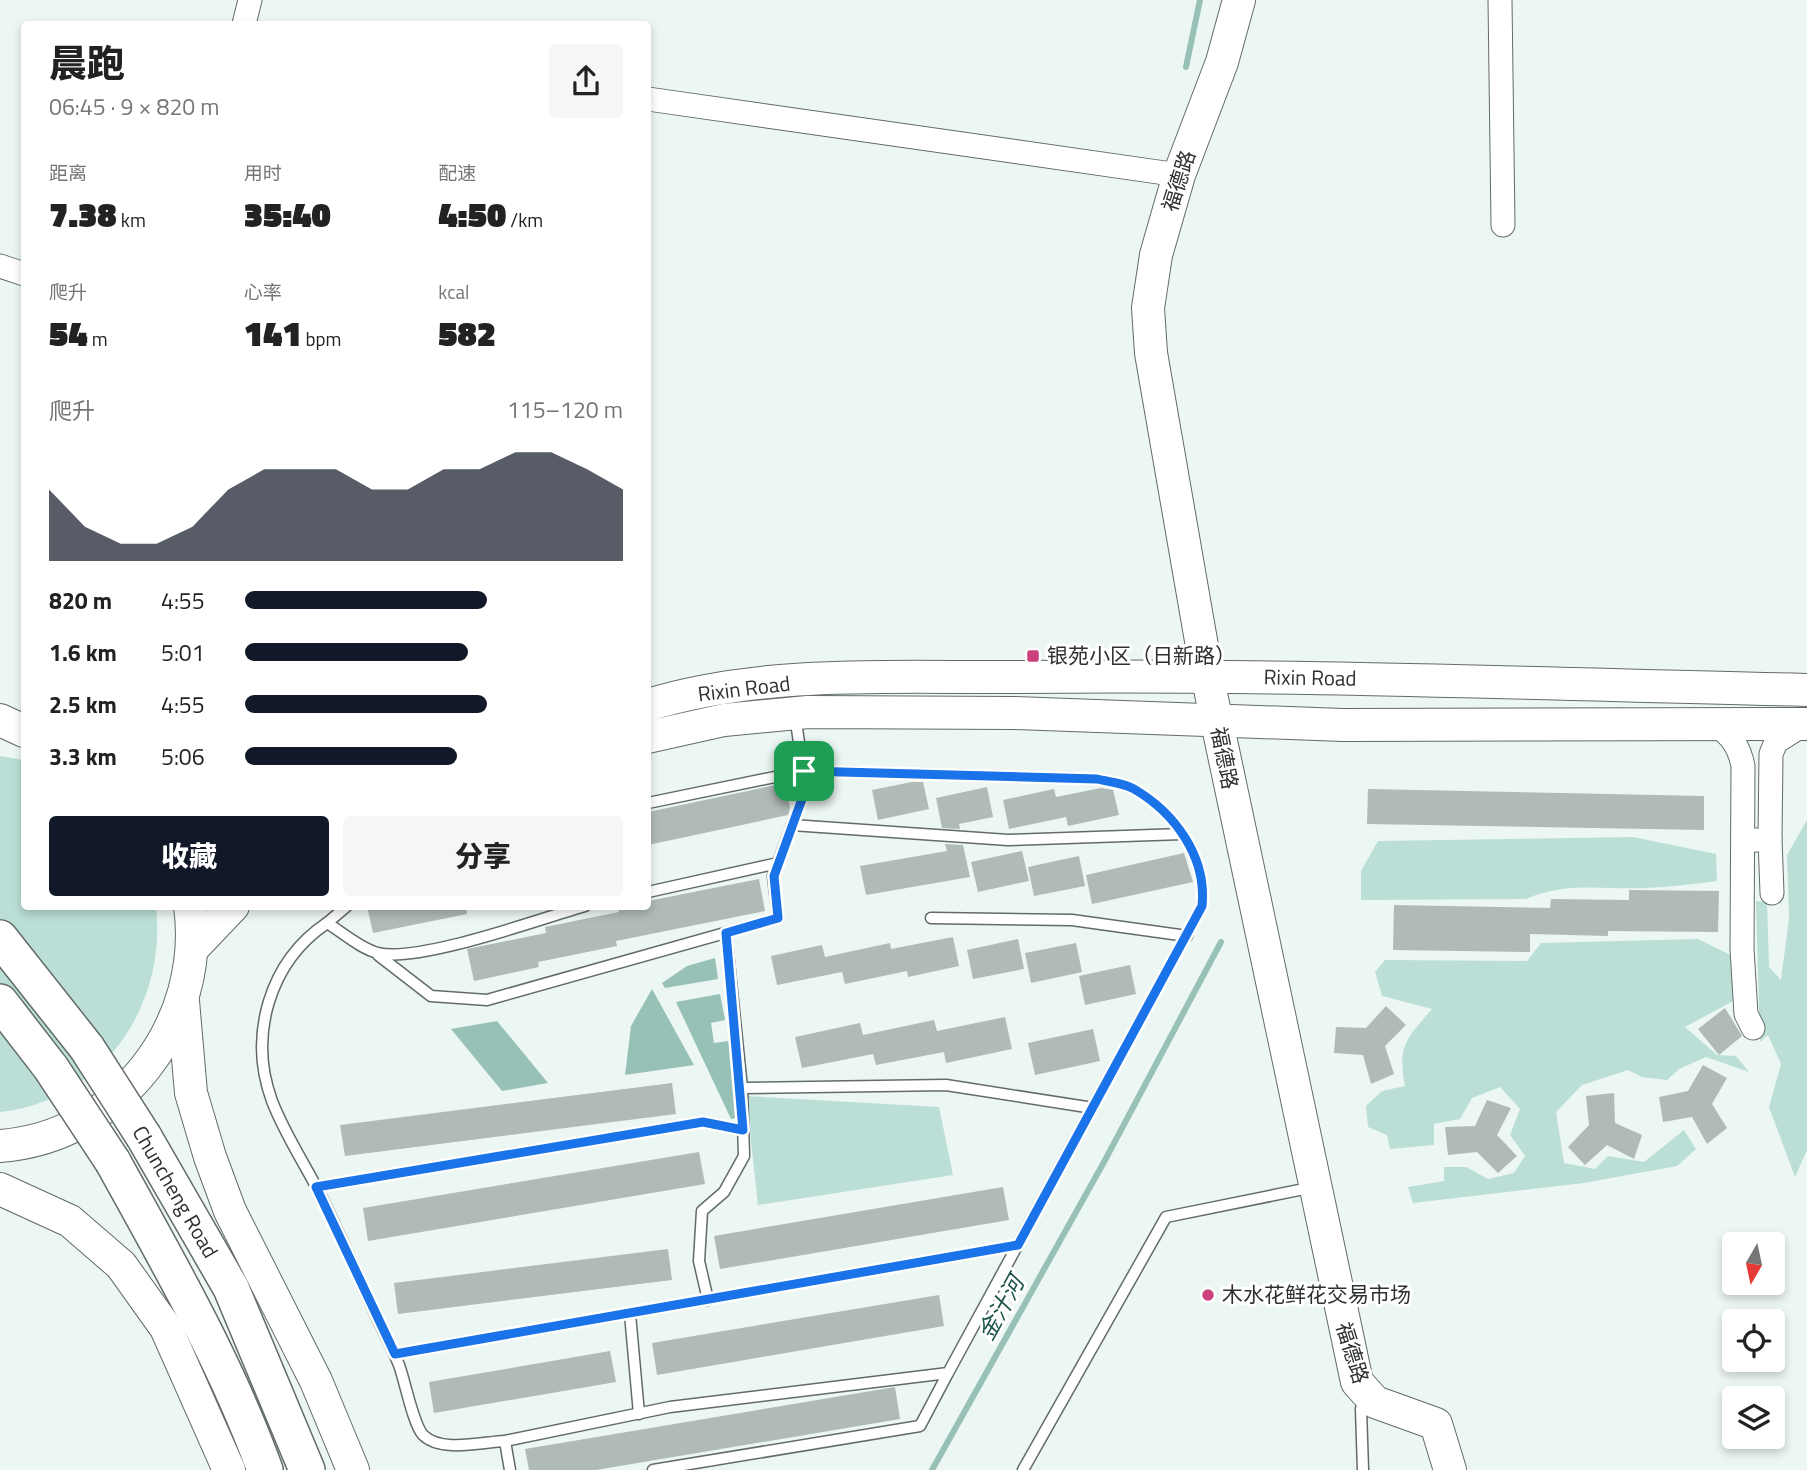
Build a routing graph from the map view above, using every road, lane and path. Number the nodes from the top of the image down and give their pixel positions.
1 (250, 0) edge
2 (1239, 0) edge
3 (1500, 0) edge
4 (244, 21) edge
5 (651, 99) edge
6 (1179, 175) junction
7 (1503, 225) dead end
8 (0, 266) edge
9 (21, 273) edge
10 (1208, 675) junction
11 (1807, 690) edge
12 (651, 704) edge
13 (794, 713) junction
14 (1217, 719) junction
15 (0, 720) edge
16 (1714, 723) junction
17 (1805, 724) edge
18 (0, 729) edge
19 (21, 730) edge
20 (21, 732) edge
21 (651, 736) edge
22 (804, 771) junction
23 (651, 802) edge
24 (792, 825) junction
25 (1182, 834) junction
26 (1770, 839) junction
27 (1742, 841) junction
28 (778, 863) junction
29 (651, 891) edge
30 (1772, 893) dead end
31 (190, 910) edge
32 (229, 910) edge
33 (342, 910) edge
34 (571, 910) edge
35 (932, 918) dead end
36 (327, 923) junction
37 (726, 933) junction
38 (1187, 936) junction
39 (0, 938) edge
40 (192, 949) junction
41 (376, 953) junction
42 (183, 1000) junction
43 (0, 1002) edge
44 (1753, 1028) dead end
45 (742, 1088) junction
46 (1093, 1108) junction
47 (743, 1130) junction
48 (0, 1146) edge
49 (316, 1187) junction
50 (1314, 1187) junction
51 (0, 1189) edge
52 (1018, 1245) junction
53 (708, 1300) junction
54 (630, 1314) junction
55 (395, 1354) junction
56 (948, 1373) junction
57 (1365, 1394) junction
58 (639, 1414) junction
59 (505, 1441) junction
60 (229, 1470) edge
61 (265, 1470) edge
62 (307, 1470) edge
63 (353, 1470) edge
64 (510, 1470) edge
65 (653, 1470) edge
66 (1023, 1470) edge
67 (1363, 1470) edge
68 (1450, 1470) edge

1 - 4 street
2 - 6 main road, 福德路
3 - 7 street
5 - 6 street
6 - 10 main road, 福德路
8 - 9 street
10 - 11 main road, Rixin Road
10 - 12 main road, Rixin Road
10 - 14 main road, 福德路
13 - 14 main road, Rixin Road
13 - 21 main road, Rixin Road
13 - 22 lane
14 - 16 main road, Rixin Road
14 - 50 main road, 福德路
15 - 19 main road
16 - 17 main road, Rixin Road
16 - 27 street
17 - 26 street
18 - 20 main road
22 - 23 lane
22 - 24 lane
22 - 25 lane
24 - 25 lane
24 - 28 lane
25 - 38 lane
26 - 27 street
26 - 30 street
27 - 44 street
28 - 29 lane
28 - 37 lane
31 - 40 main road
32 - 40 main road
33 - 36 lane
34 - 41 lane
35 - 38 lane
36 - 41 lane
36 - 49 lane
37 - 41 lane
37 - 45 lane
38 - 46 lane
39 - 62 main road, Chuncheng Road, bridge
40 - 42 main road
42 - 48 main road
42 - 63 main road
43 - 61 main road, Chuncheng Road, bridge
45 - 46 lane
45 - 47 lane
46 - 52 lane
47 - 49 lane
47 - 53 lane
49 - 55 lane
50 - 57 main road, 福德路
50 - 66 lane
51 - 60 main road
52 - 53 lane
52 - 56 lane
53 - 54 lane
54 - 55 lane
54 - 58 lane
55 - 59 lane
56 - 58 lane
56 - 65 lane
57 - 67 lane
57 - 68 main road, 福德路
58 - 59 lane
59 - 64 lane

